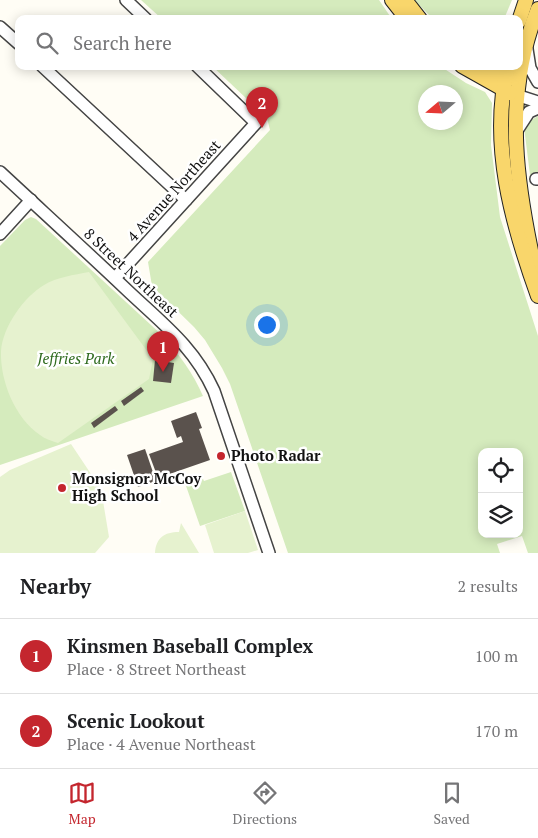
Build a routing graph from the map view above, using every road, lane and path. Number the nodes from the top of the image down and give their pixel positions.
1 (126, 0) edge
2 (392, 0) edge
3 (405, 0) edge
4 (526, 0) edge
5 (538, 10) edge
6 (142, 15) edge
7 (404, 15) edge
8 (417, 15) edge
9 (521, 15) edge
10 (0, 27) edge
11 (15, 40) edge
12 (526, 44) junction
13 (523, 51) edge
14 (46, 70) edge
15 (201, 70) edge
16 (474, 70) edge
17 (492, 70) edge
18 (515, 70) edge
19 (510, 82) edge
20 (538, 82) edge
21 (538, 88) edge
22 (538, 102) edge
23 (538, 108) edge
24 (515, 134) junction
25 (0, 172) edge
26 (31, 200) junction
27 (186, 200) junction
28 (0, 234) edge
29 (115, 278) junction
30 (538, 282) edge
31 (538, 296) edge
32 (269, 553) edge

1 - 6 street
2 - 7 main road
3 - 8 main road
4 - 9 main road
5 - 12 main road
10 - 11 street
12 - 13 main road
12 - 20 street
14 - 27 street
15 - 27 street, 4 Avenue Northeast
16 - 19 main road
17 - 19 main road
18 - 19 main road
19 - 21 street
19 - 22 street
19 - 24 main road
19 - 31 main road
23 - 24 street
24 - 30 main road
25 - 26 street, 8 Street Northeast
26 - 28 street
26 - 29 street, 8 Street Northeast
27 - 29 street, 4 Avenue Northeast
29 - 32 street, 8 Street Northeast

